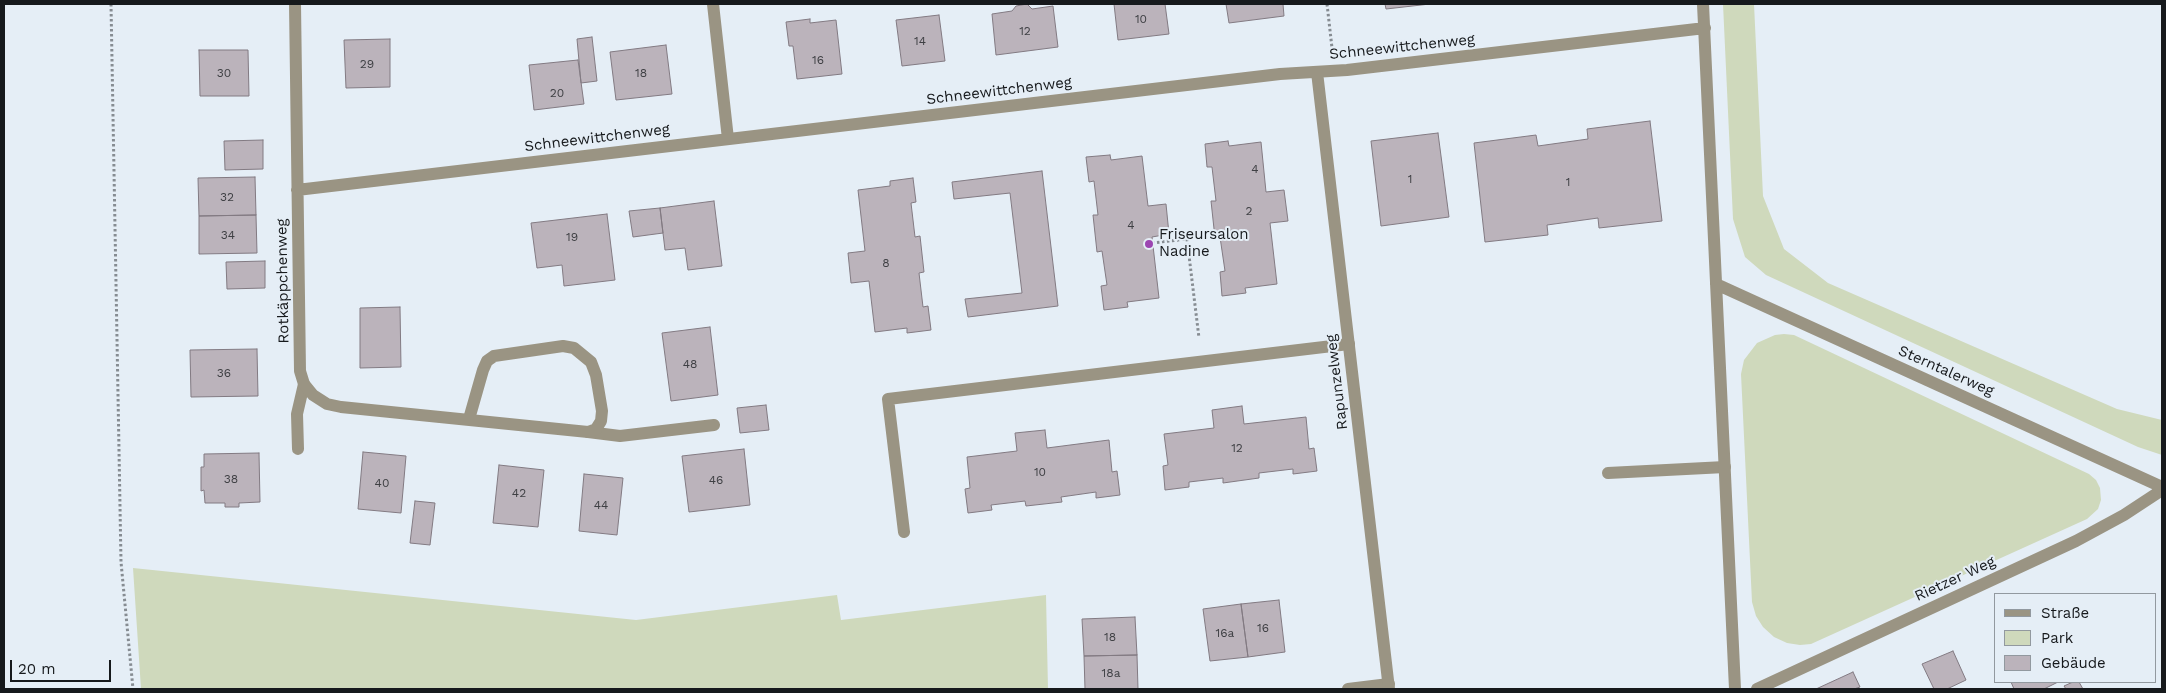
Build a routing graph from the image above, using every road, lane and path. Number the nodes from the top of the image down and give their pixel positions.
1 (111, 4) edge
2 (295, 4) edge
3 (712, 4) edge
4 (1327, 4) edge
5 (1703, 4) edge
6 (1704, 28) junction
7 (1335, 71) junction
8 (1317, 72) junction
9 (728, 139) junction
10 (298, 190) junction
11 (1152, 243) dead end
12 (1716, 284) junction
13 (1349, 344) junction
14 (1202, 362) junction
15 (304, 384) junction
16 (469, 419) junction
17 (714, 425) dead end
18 (588, 432) junction
19 (298, 449) dead end
20 (1724, 467) junction
21 (1608, 473) dead end
22 (2162, 488) edge
23 (904, 532) dead end
24 (1389, 687) edge
25 (133, 689) edge
26 (1348, 689) edge
27 (1735, 689) edge
28 (1757, 689) edge

1 - 25 path
2 - 10 street, Rotkäppchenweg
3 - 9 street
4 - 7 path
5 - 6 street
6 - 7 street, Schneewittchenweg
6 - 12 street
7 - 8 street, Schneewittchenweg
8 - 9 street, Schneewittchenweg
8 - 13 street, Rapunzelweg
9 - 10 street, Schneewittchenweg
10 - 15 street, Rotkäppchenweg
11 - 14 path
12 - 20 street
12 - 22 street, Sterntalerweg
13 - 14 street
13 - 24 street, Rapunzelweg
14 - 23 street
15 - 16 street
15 - 19 street
16 - 18 street
16 - 18 street
17 - 18 street
20 - 21 street
20 - 27 street
22 - 28 street, Rietzer Weg
24 - 26 street

